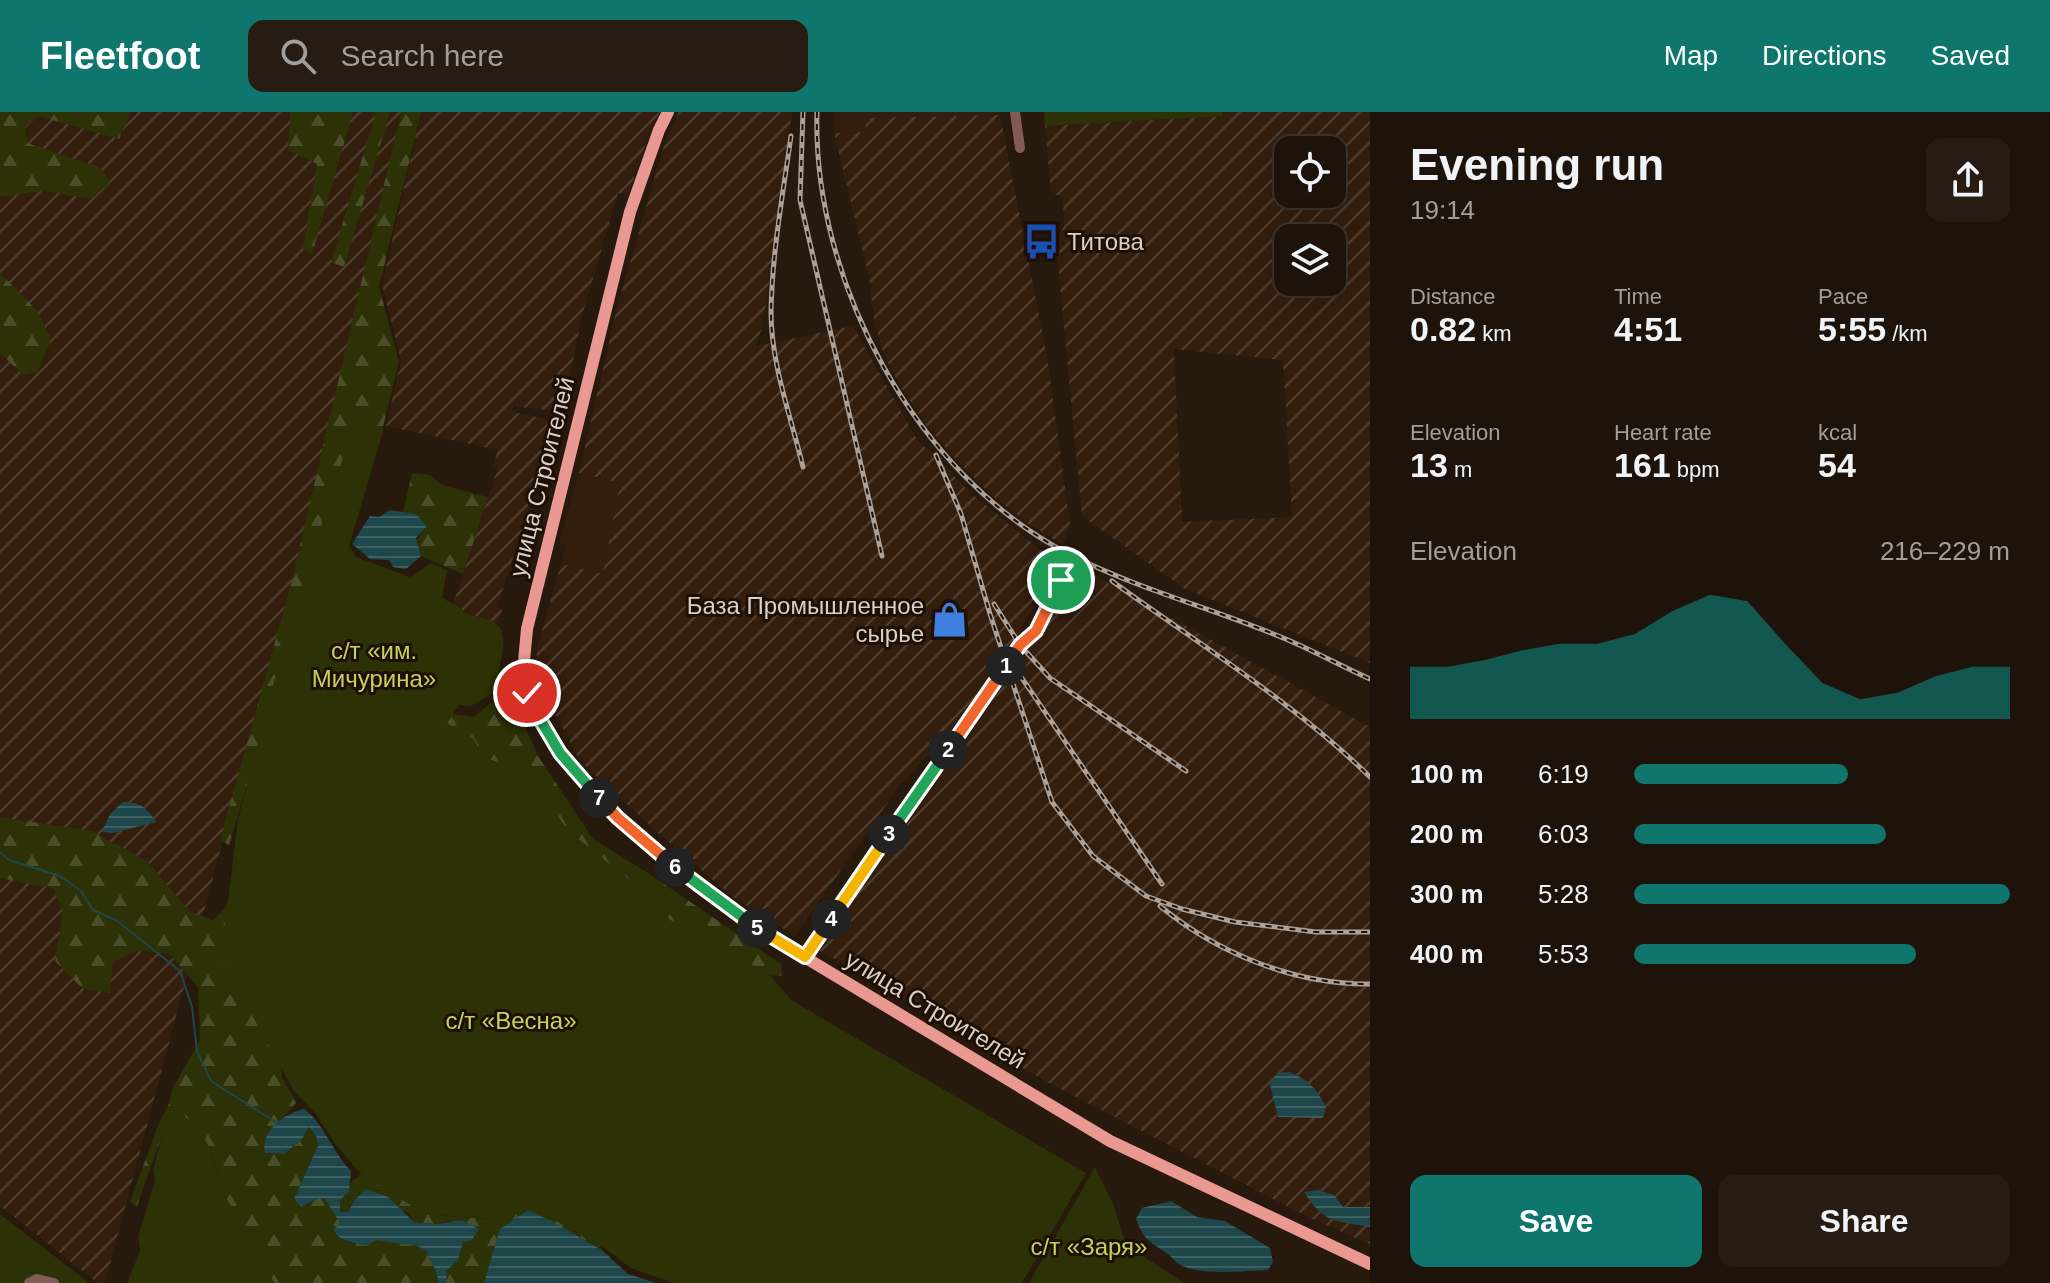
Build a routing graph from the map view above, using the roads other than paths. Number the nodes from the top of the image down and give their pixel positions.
1 (668, 112) edge
2 (1015, 112) edge
3 (1020, 148) dead end
4 (1061, 580) dead end
5 (805, 957) junction
6 (1370, 1264) edge
7 (29, 1283) edge
8 (54, 1283) edge

1 - 5 main road, улица Строителей
2 - 3 street
4 - 5 street
5 - 6 main road, улица Строителей
7 - 8 street

